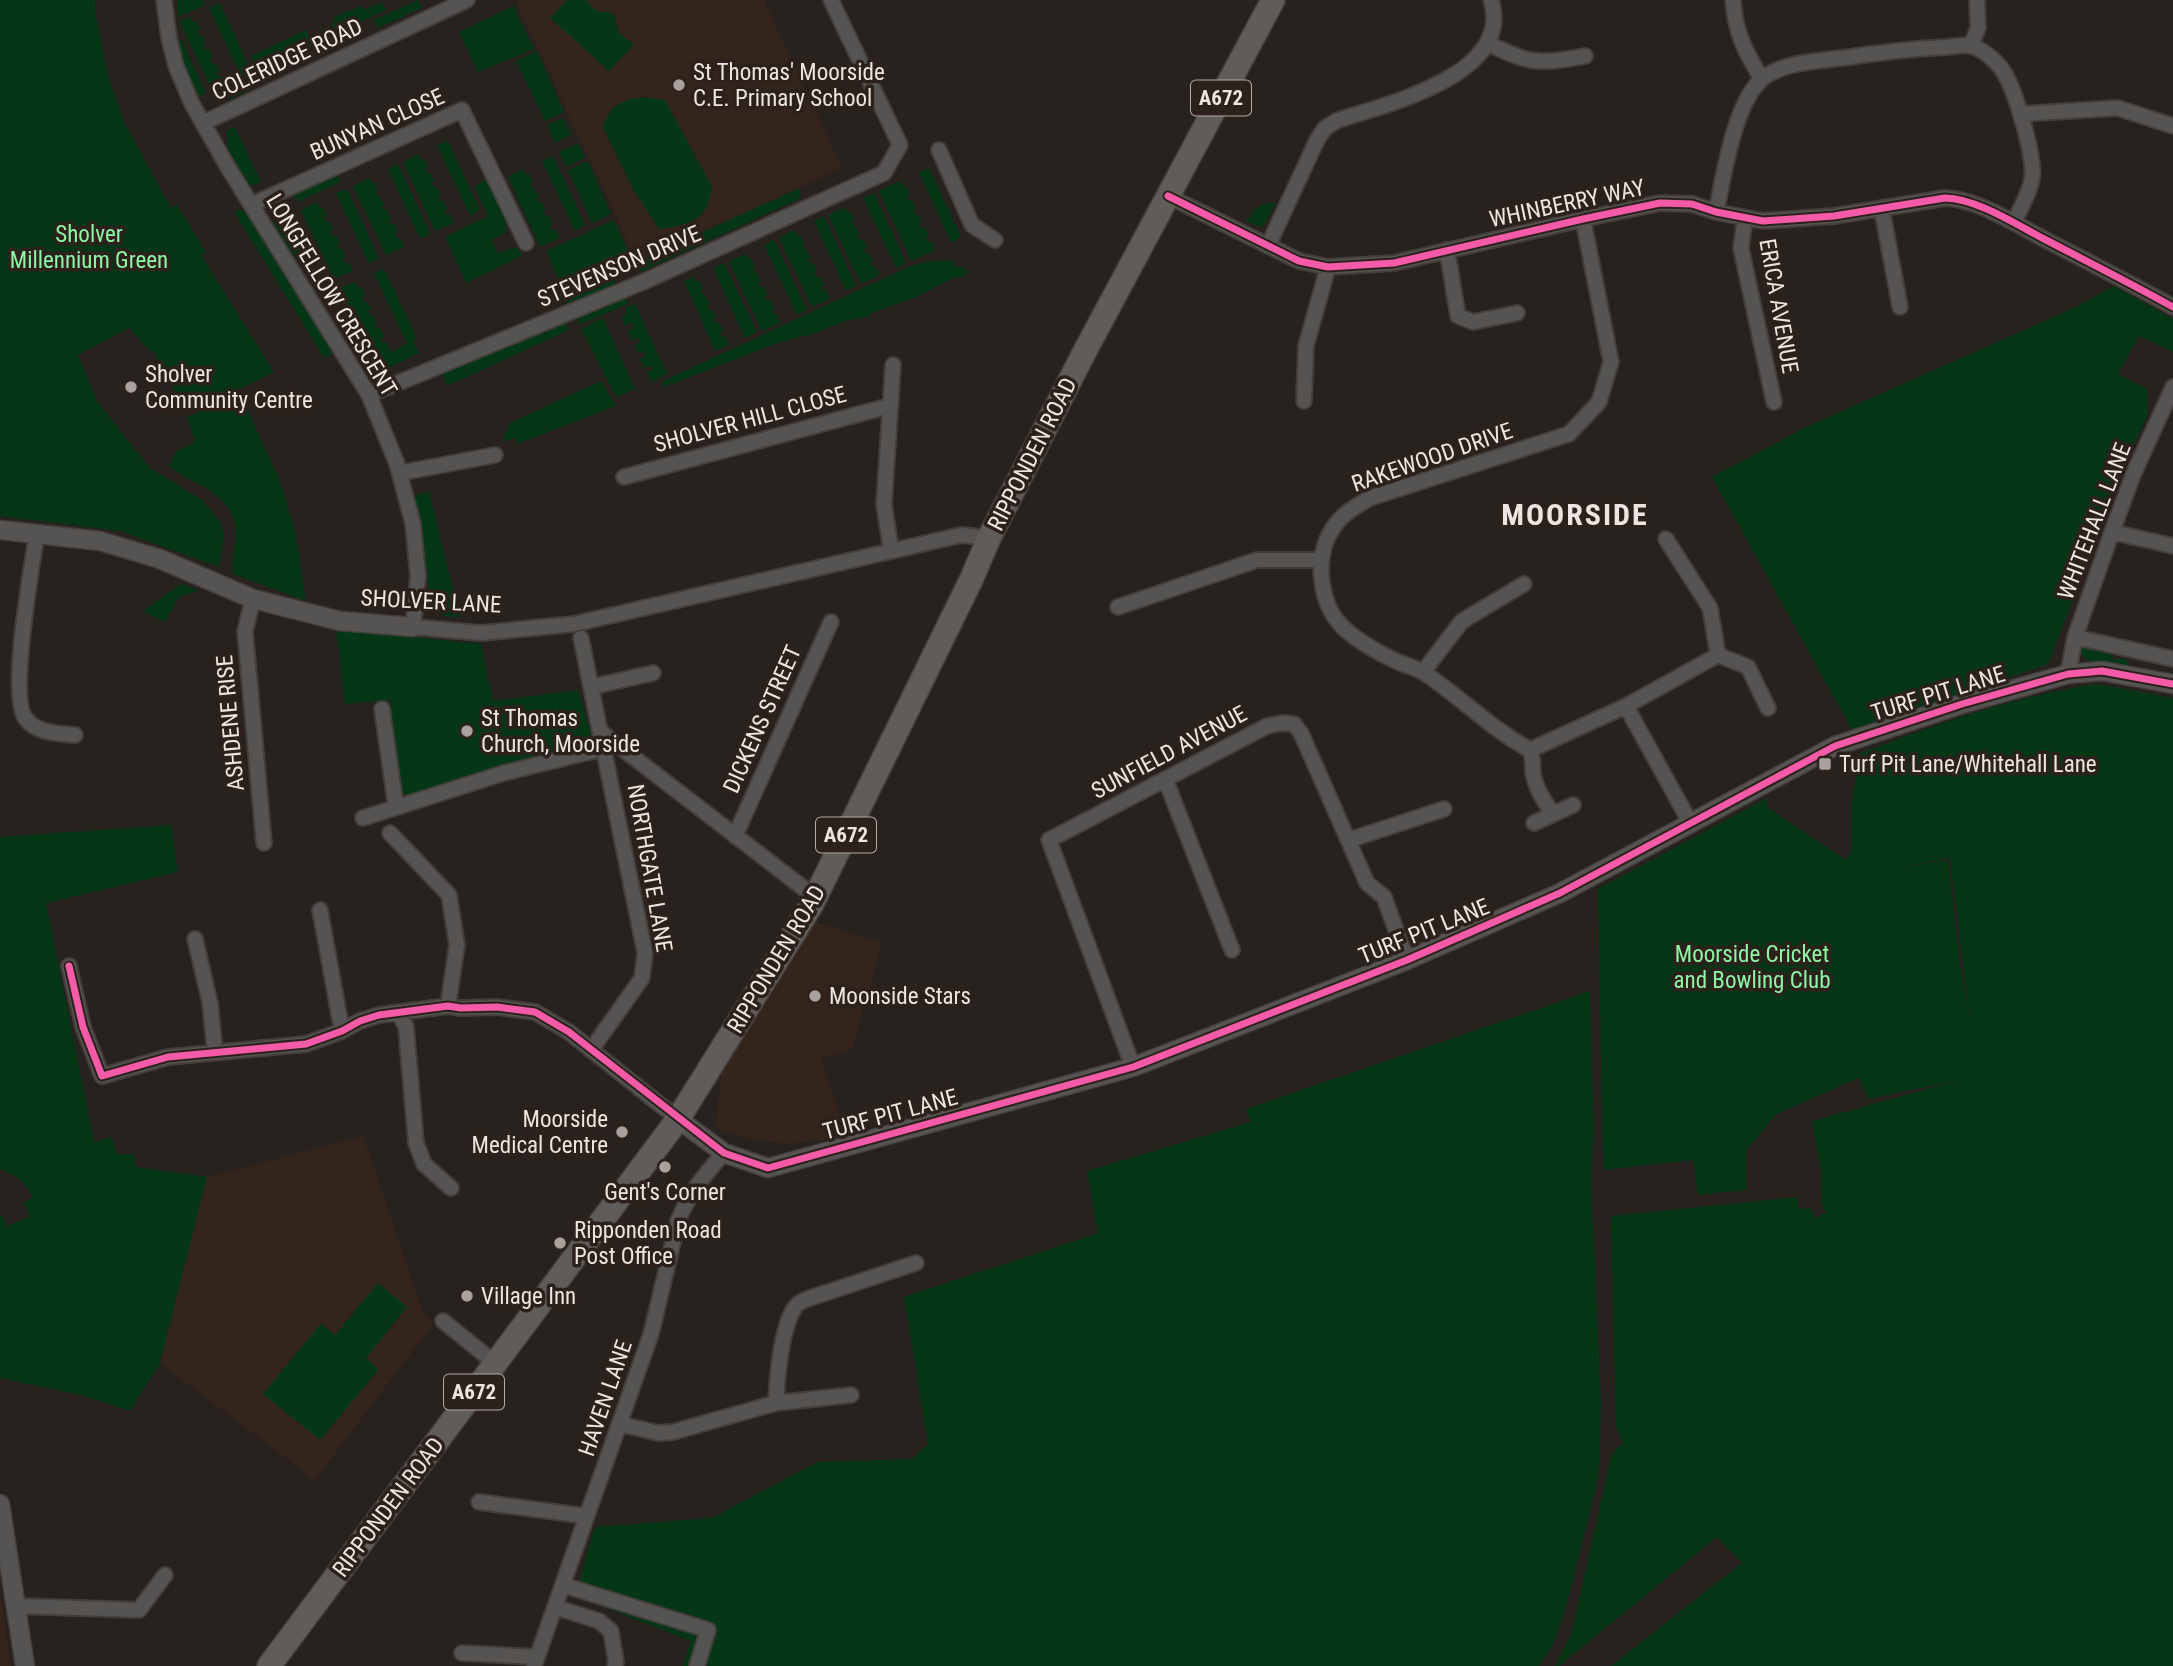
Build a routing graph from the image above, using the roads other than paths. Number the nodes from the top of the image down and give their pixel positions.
1 (164, 0) edge
2 (467, 0) edge
3 (831, 0) edge
4 (1273, 0) edge
5 (1491, 0) edge
6 (1733, 0) edge
7 (1977, 0) edge
8 (1488, 43) junction
9 (1971, 46) junction
10 (1585, 56) dead end
11 (1762, 79) junction
12 (2021, 114) junction
13 (203, 123) junction
14 (2173, 126) edge
15 (939, 150) dead end
16 (1168, 196) junction
17 (251, 205) junction
18 (1882, 210) junction
19 (1716, 212) junction
20 (1745, 218) junction
21 (1583, 219) junction
22 (2014, 223) junction
23 (995, 240) dead end
24 (526, 243) dead end
25 (1268, 246) junction
26 (1447, 250) junction
27 (1328, 267) junction
28 (1900, 307) dead end
29 (2173, 307) edge
30 (1517, 313) dead end
31 (893, 365) dead end
32 (2173, 387) edge
33 (369, 395) junction
34 (1304, 401) dead end
35 (1774, 402) dead end
36 (889, 405) junction
37 (495, 454) dead end
38 (400, 473) junction
39 (624, 477) dead end
40 (0, 530) edge
41 (2112, 532) junction
42 (37, 533) junction
43 (989, 538) junction
44 (1666, 539) dead end
45 (2173, 546) edge
46 (891, 550) junction
47 (1320, 560) junction
48 (1524, 584) dead end
49 (253, 599) junction
50 (1118, 607) dead end
51 (831, 622) dead end
52 (413, 627) junction
53 (2075, 637) junction
54 (581, 638) dead end
55 (1718, 655) junction
56 (2173, 659) edge
57 (1423, 672) junction
58 (653, 673) dead end
59 (2068, 674) junction
60 (2173, 684) edge
61 (591, 687) junction
62 (1626, 706) junction
63 (1768, 708) dead end
64 (382, 709) dead end
65 (75, 735) dead end
66 (603, 741) junction
67 (1530, 750) junction
68 (1166, 781) junction
69 (1573, 805) dead end
70 (396, 807) junction
71 (1444, 809) dead end
72 (1553, 814) junction
73 (363, 818) dead end
74 (1534, 823) dead end
75 (1690, 824) junction
76 (390, 833) dead end
77 (735, 835) junction
78 (1349, 840) junction
79 (264, 843) dead end
80 (816, 897) junction
81 (320, 910) dead end
82 (194, 939) dead end
83 (1232, 950) dead end
84 (1407, 960) junction
85 (69, 966) dead end
86 (448, 1006) junction
87 (398, 1013) junction
88 (342, 1031) junction
89 (591, 1050) junction
90 (215, 1052) junction
91 (1133, 1067) junction
92 (678, 1119) junction
93 (724, 1153) junction
94 (451, 1188) dead end
95 (916, 1263) dead end
96 (443, 1321) dead end
97 (495, 1363) junction
98 (851, 1395) dead end
99 (776, 1404) junction
100 (620, 1424) junction
101 (479, 1502) dead end
102 (0, 1504) edge
103 (586, 1516) junction
104 (165, 1575) dead end
105 (563, 1585) junction
106 (16, 1606) junction
107 (555, 1607) junction
108 (462, 1653) dead end
109 (536, 1662) edge
110 (25, 1666) edge
111 (269, 1666) edge
112 (615, 1666) edge
113 (697, 1666) edge

1 - 13 street, LONGFELLOW CRESCENT
2 - 13 street, COLERIDGE ROAD
3 - 33 street, STEVENSON DRIVE
4 - 16 main road, RIPPONDEN ROAD / A672
5 - 8 street
6 - 11 street
7 - 9 street
8 - 10 street
8 - 25 street
9 - 11 street
9 - 12 street
11 - 19 street
12 - 14 street
12 - 22 street
13 - 17 street, LONGFELLOW CRESCENT
15 - 23 street
16 - 25 street, WHINBERRY WAY
16 - 43 main road, RIPPONDEN ROAD / A672
17 - 24 street, BUNYAN CLOSE
17 - 33 street, LONGFELLOW CRESCENT
18 - 20 street, WHINBERRY WAY
18 - 22 street, WHINBERRY WAY
18 - 28 street
19 - 20 street, WHINBERRY WAY
19 - 21 street, WHINBERRY WAY
20 - 35 street, ERICA AVENUE
21 - 26 street, WHINBERRY WAY
21 - 47 street, RAKEWOOD DRIVE
22 - 29 street, WHINBERRY WAY
25 - 27 street, WHINBERRY WAY
26 - 27 street, WHINBERRY WAY
26 - 30 street
27 - 34 street
31 - 36 street
32 - 41 street, WHITEHALL LANE
33 - 38 street, LONGFELLOW CRESCENT
36 - 39 street, SHOLVER HILL CLOSE
36 - 46 street
37 - 38 street
38 - 52 street, LONGFELLOW CRESCENT
40 - 42 street, SHOLVER LANE
41 - 45 street
41 - 53 street, WHITEHALL LANE
42 - 49 street, SHOLVER LANE
42 - 65 street
43 - 46 street, SHOLVER LANE
43 - 80 main road, RIPPONDEN ROAD / A672
44 - 55 street
46 - 52 street, SHOLVER LANE
47 - 50 street
47 - 57 street, RAKEWOOD DRIVE
48 - 57 street
49 - 52 street, SHOLVER LANE
49 - 79 street, ASHDENE RISE
51 - 77 street, DICKENS STREET
53 - 56 street
53 - 59 street, WHITEHALL LANE
54 - 61 street, NORTHGATE LANE
55 - 62 street
55 - 63 street
57 - 67 street, RAKEWOOD DRIVE
58 - 61 street
59 - 60 street, TURF PIT LANE
59 - 75 street, TURF PIT LANE
61 - 66 street, NORTHGATE LANE
62 - 67 street
62 - 75 street
64 - 70 street
66 - 70 street
66 - 77 street
66 - 89 street, NORTHGATE LANE
67 - 72 street
68 - 78 street, SUNFIELD AVENUE
68 - 83 street
68 - 91 street, SUNFIELD AVENUE
69 - 72 street
70 - 73 street
71 - 78 street
72 - 74 street
75 - 84 street, TURF PIT LANE
76 - 86 street
77 - 80 street
78 - 84 street, SUNFIELD AVENUE
80 - 92 main road, RIPPONDEN ROAD / A672
81 - 88 street
82 - 90 street
84 - 91 street, TURF PIT LANE
85 - 90 street
86 - 87 street
86 - 89 street
87 - 88 street
87 - 94 street
88 - 90 street
89 - 92 street
91 - 93 street, TURF PIT LANE
92 - 93 street, TURF PIT LANE
92 - 97 main road, RIPPONDEN ROAD / A672
93 - 100 street, HAVEN LANE
95 - 99 street
96 - 97 street
97 - 111 main road, RIPPONDEN ROAD / A672
98 - 99 street
99 - 100 street
100 - 103 street, HAVEN LANE
101 - 103 street
102 - 106 street
103 - 105 street, HAVEN LANE
104 - 106 street
105 - 107 street, HAVEN LANE
105 - 113 street
106 - 110 street
107 - 109 street, HAVEN LANE
107 - 112 street
108 - 109 street

